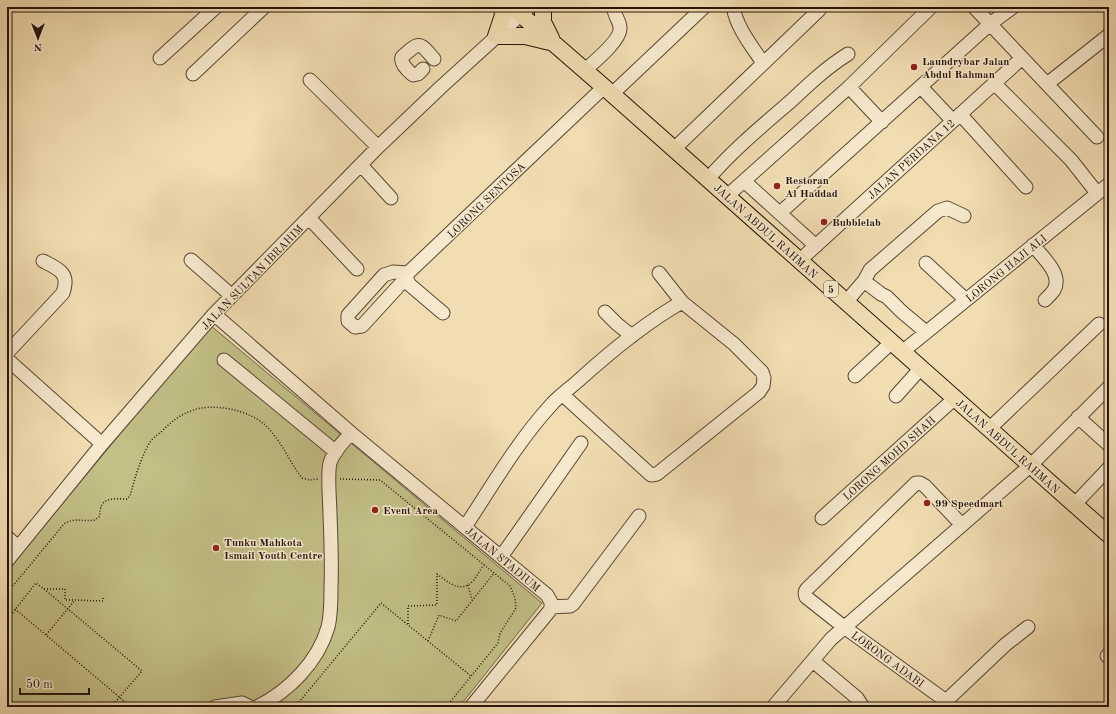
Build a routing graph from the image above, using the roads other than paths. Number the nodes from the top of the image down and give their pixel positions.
1 (216, 7) edge
2 (264, 7) edge
3 (502, 7) edge
4 (544, 7) edge
5 (614, 7) edge
6 (704, 7) edge
7 (733, 7) edge
8 (931, 7) edge
9 (974, 7) edge
10 (1013, 7) edge
11 (520, 10) edge
12 (819, 10) dead end
13 (990, 24) junction
14 (1109, 35) edge
15 (496, 36) junction
16 (553, 43) junction
17 (848, 54) dead end
18 (160, 58) dead end
19 (1022, 58) junction
20 (434, 59) dead end
21 (763, 63) junction
22 (423, 69) dead end
23 (585, 70) junction
24 (193, 74) dead end
25 (310, 80) dead end
26 (994, 83) junction
27 (1047, 84) junction
28 (848, 87) junction
29 (921, 87) junction
30 (608, 90) junction
31 (956, 117) junction
32 (882, 122) junction
33 (1097, 137) dead end
34 (378, 147) junction
35 (674, 149) junction
36 (361, 165) junction
37 (708, 179) junction
38 (744, 181) junction
39 (1109, 184) edge
40 (1026, 187) dead end
41 (1097, 193) junction
42 (727, 196) junction
43 (391, 198) dead end
44 (780, 213) junction
45 (964, 216) dead end
46 (309, 218) junction
47 (1033, 245) junction
48 (816, 246) junction
49 (191, 260) dead end
50 (43, 261) dead end
51 (799, 261) junction
52 (926, 263) dead end
53 (356, 269) dead end
54 (659, 273) dead end
55 (407, 276) junction
56 (864, 281) junction
57 (232, 296) junction
58 (966, 300) junction
59 (1045, 300) dead end
60 (682, 302) junction
61 (846, 302) junction
62 (605, 312) dead end
63 (442, 313) dead end
64 (214, 314) junction
65 (1099, 324) dead end
66 (926, 332) junction
67 (632, 336) junction
68 (897, 347) junction
69 (7, 353) edge
70 (7, 359) edge
71 (224, 360) dead end
72 (921, 368) junction
73 (855, 376) dead end
74 (1109, 387) edge
75 (563, 394) junction
76 (896, 396) dead end
77 (955, 398) junction
78 (1078, 418) junction
79 (989, 428) junction
80 (351, 433) junction
81 (581, 443) dead end
82 (102, 444) junction
83 (1109, 445) edge
84 (336, 452) junction
85 (1031, 465) junction
86 (1109, 468) edge
87 (1074, 505) junction
88 (639, 516) dead end
89 (822, 518) dead end
90 (962, 525) junction
91 (465, 527) junction
92 (1109, 535) edge
93 (7, 537) edge
94 (18, 547) junction
95 (501, 557) junction
96 (7, 562) edge
97 (551, 607) junction
98 (844, 627) junction
99 (1028, 627) dead end
100 (813, 661) junction
101 (948, 704) edge
102 (215, 707) edge
103 (250, 707) edge
104 (257, 707) edge
105 (471, 707) edge
106 (774, 707) edge
107 (863, 707) edge

1 - 18 street
2 - 24 street
3 - 15 main road
4 - 16 main road
5 - 23 street
6 - 30 street, LORONG SENTOSA
7 - 21 street
8 - 28 street
9 - 13 street
10 - 13 street
11 - 15 street, JALAN SULTAN IBRAHIM
11 - 16 main road, JALAN ABDUL RAHMAN / 5
12 - 21 street
13 - 19 street
13 - 29 street
14 - 27 street
15 - 16 main road
15 - 34 street, JALAN SULTAN IBRAHIM
16 - 23 main road, JALAN ABDUL RAHMAN / 5
17 - 37 street
19 - 26 street, JALAN PERDANA 12
19 - 27 street
20 - 22 street
21 - 35 street
23 - 30 main road, JALAN ABDUL RAHMAN / 5
25 - 34 street
26 - 31 street, JALAN PERDANA 12
26 - 41 street
27 - 33 street
28 - 32 street
28 - 38 street
29 - 31 street
29 - 32 street
30 - 35 main road, JALAN ABDUL RAHMAN / 5
30 - 55 street, LORONG SENTOSA
31 - 40 street
31 - 48 street, JALAN PERDANA 12
32 - 44 street
34 - 36 street, JALAN SULTAN IBRAHIM
35 - 37 main road, JALAN ABDUL RAHMAN / 5
36 - 43 street
36 - 46 street, JALAN SULTAN IBRAHIM
37 - 42 main road, JALAN ABDUL RAHMAN / 5
38 - 42 street
38 - 44 street
39 - 41 street, LORONG HAJI ALI
41 - 47 street, LORONG HAJI ALI
42 - 51 main road, JALAN ABDUL RAHMAN / 5
44 - 48 street
45 - 56 street
46 - 53 street
46 - 57 street, JALAN SULTAN IBRAHIM
47 - 58 street, LORONG HAJI ALI
47 - 59 street
48 - 51 street, JALAN PERDANA 12
49 - 57 street
50 - 69 street
51 - 61 main road, JALAN ABDUL RAHMAN / 5
52 - 58 street
54 - 60 street
55 - 55 street, LORONG SENTOSA
55 - 63 street
56 - 61 street
56 - 66 street
57 - 64 street, JALAN SULTAN IBRAHIM
58 - 66 street, LORONG HAJI ALI
60 - 67 street
60 - 75 street
61 - 68 main road, JALAN ABDUL RAHMAN / 5
62 - 67 street
64 - 80 street, JALAN STADIUM
64 - 82 street, JALAN SULTAN IBRAHIM
65 - 79 street
66 - 68 street, LORONG HAJI ALI
67 - 75 street
68 - 72 main road, JALAN ABDUL RAHMAN / 5
68 - 73 street, LORONG HAJI ALI
70 - 82 street
71 - 84 street
72 - 76 street
72 - 77 main road, JALAN ABDUL RAHMAN / 5
74 - 78 street
75 - 91 street
77 - 79 main road, JALAN ABDUL RAHMAN / 5
77 - 89 street, LORONG MOHD SHAH
78 - 83 street
78 - 85 street
79 - 85 main road, JALAN ABDUL RAHMAN / 5
80 - 84 street
80 - 91 street, JALAN STADIUM
81 - 95 street
82 - 94 street, JALAN SULTAN IBRAHIM
84 - 104 street
85 - 87 main road, JALAN ABDUL RAHMAN / 5
85 - 90 street
86 - 87 street
87 - 92 main road, JALAN ABDUL RAHMAN / 5
88 - 97 street
90 - 98 street
90 - 98 street, LORONG ADABI
91 - 95 street, JALAN STADIUM
93 - 94 street
94 - 96 street, JALAN SULTAN IBRAHIM
95 - 97 street, JALAN STADIUM
97 - 105 street
98 - 100 street
98 - 101 street, LORONG ADABI
99 - 101 street
100 - 106 street
100 - 107 street
102 - 103 street

